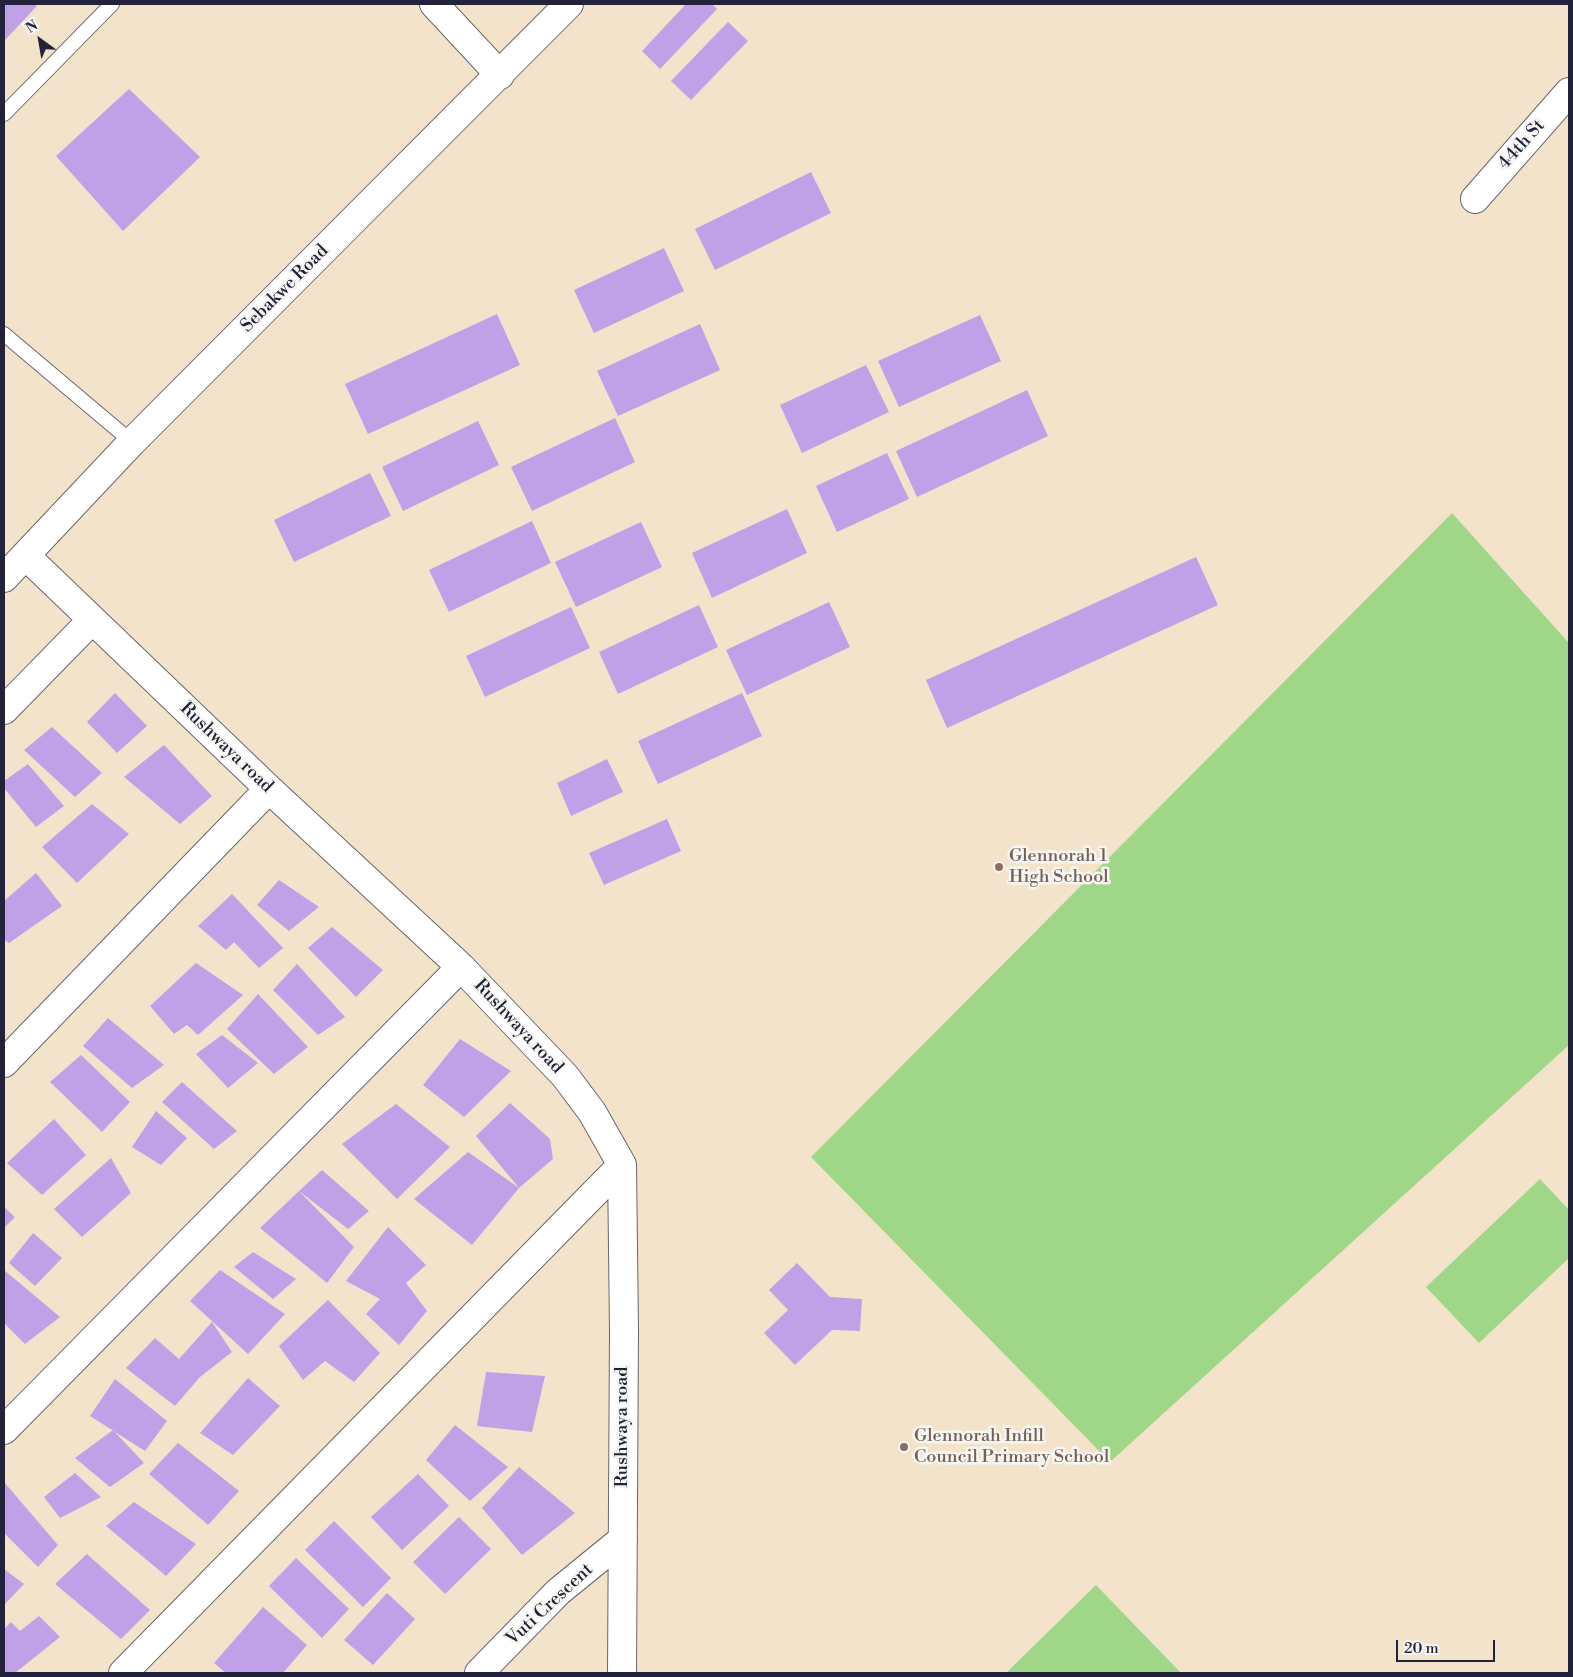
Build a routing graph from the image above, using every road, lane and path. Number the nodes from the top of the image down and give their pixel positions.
1 (112, 4) edge
2 (434, 4) edge
3 (570, 4) edge
4 (500, 74) junction
5 (1569, 92) edge
6 (4, 114) edge
7 (1475, 199) dead end
8 (4, 334) edge
9 (132, 442) junction
10 (26, 556) junction
11 (4, 578) edge
12 (92, 620) junction
13 (4, 710) edge
14 (270, 790) junction
15 (462, 967) junction
16 (4, 1063) edge
17 (622, 1165) junction
18 (4, 1430) edge
19 (623, 1539) junction
20 (123, 1673) edge
21 (479, 1673) edge
22 (622, 1673) edge

1 - 6 lane
2 - 4 street
3 - 4 street, Sebakwe Road
4 - 9 street, Sebakwe Road
5 - 7 street, 44th St
8 - 9 lane
9 - 10 street, Sebakwe Road
10 - 11 street, Sebakwe Road
10 - 12 street, Rushwaya road
12 - 13 street
12 - 14 street, Rushwaya road
14 - 15 street, Rushwaya road
14 - 16 street
15 - 17 street, Rushwaya road
15 - 18 street
17 - 19 street, Rushwaya road
17 - 20 street
19 - 21 street, Vuti Crescent
19 - 22 street, Rushwaya road

